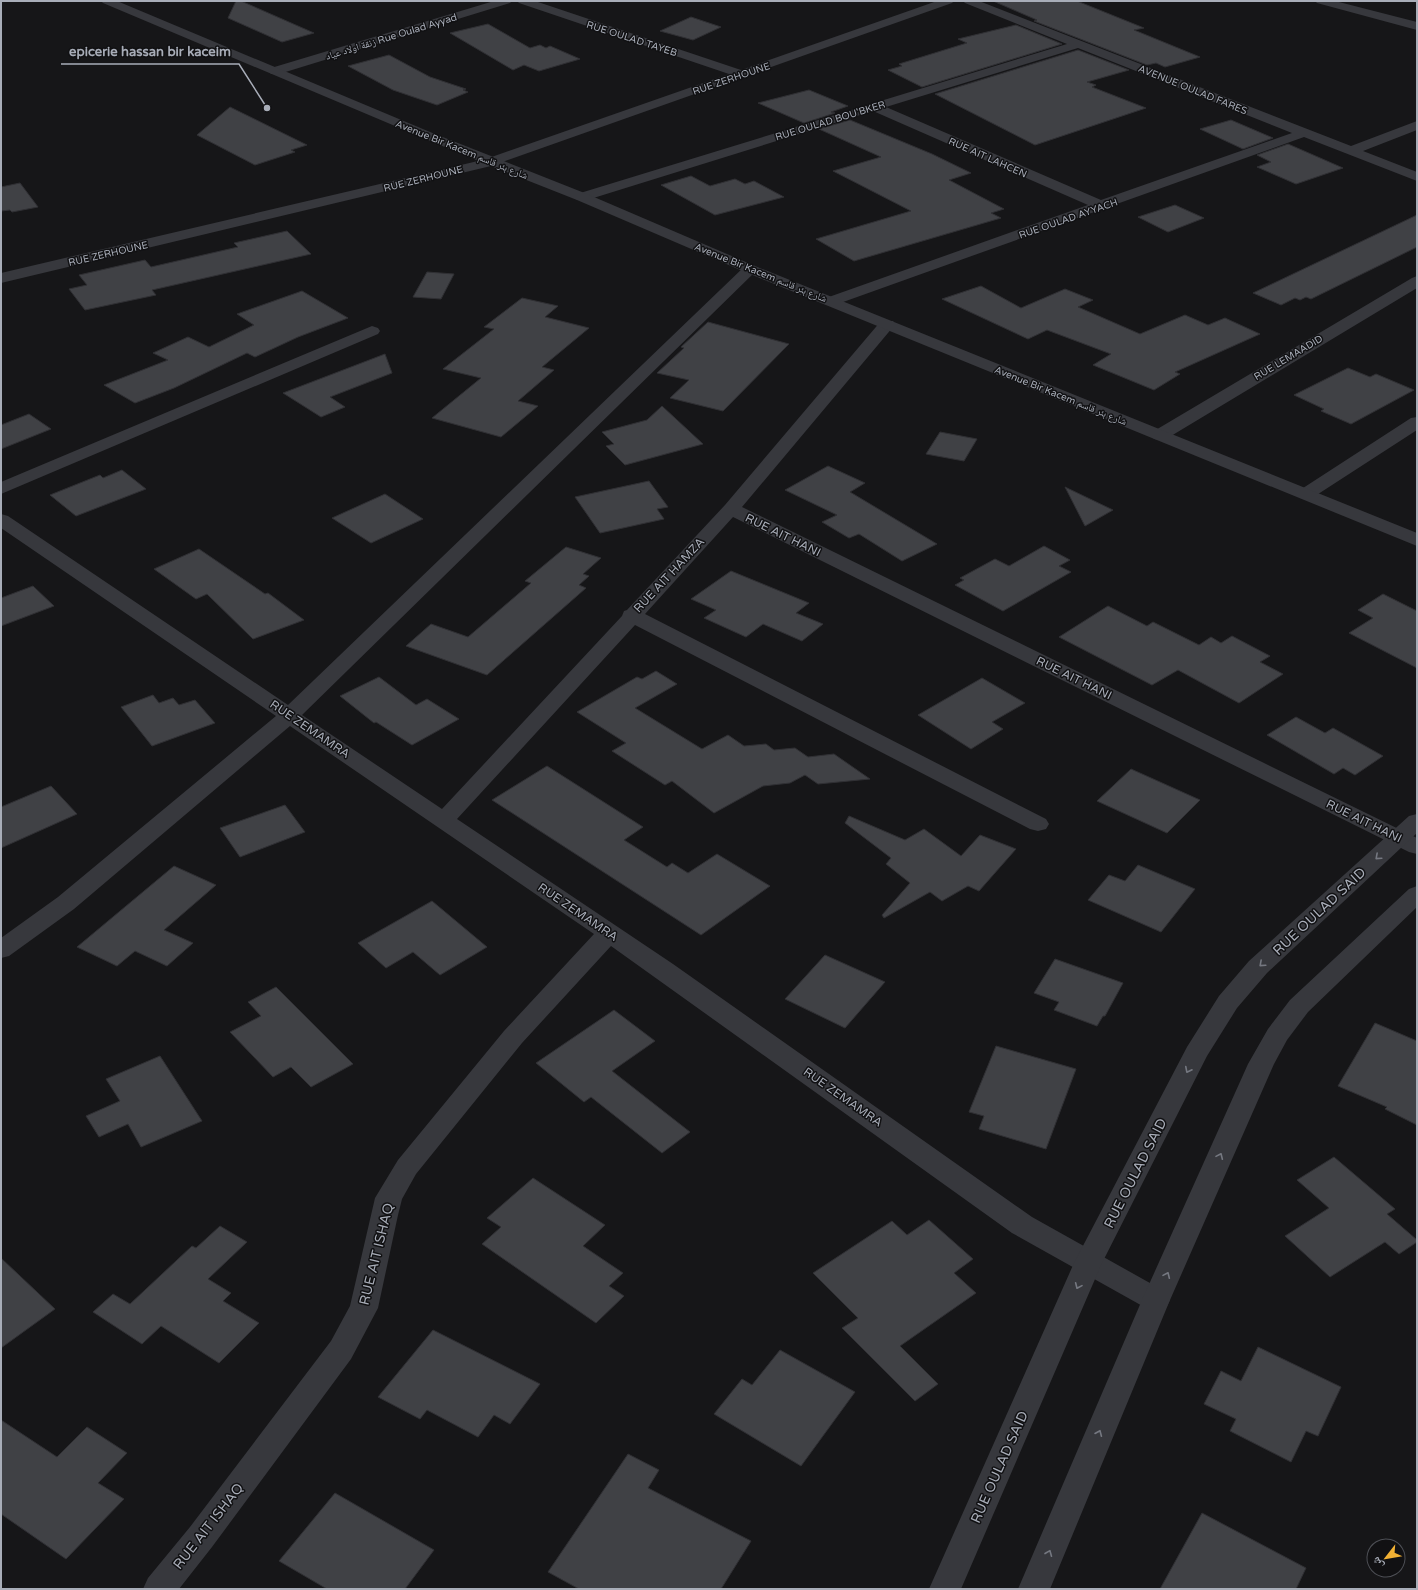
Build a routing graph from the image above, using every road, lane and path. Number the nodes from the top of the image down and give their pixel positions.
1 (107, 1) edge
2 (506, 1) edge
3 (523, 1) edge
4 (948, 1) edge
5 (969, 1) edge
6 (1321, 1) edge
7 (1417, 26) edge
8 (1079, 44) junction
9 (275, 71) junction
10 (741, 74) junction
11 (874, 106) junction
12 (1417, 125) edge
13 (1304, 133) junction
14 (1352, 151) junction
15 (491, 162) junction
16 (1417, 177) edge
17 (582, 197) junction
18 (1102, 206) junction
19 (750, 268) junction
20 (1, 278) edge
21 (1417, 281) edge
22 (832, 301) junction
23 (887, 324) junction
24 (372, 331) dead end
25 (1417, 422) edge
26 (1160, 435) junction
27 (1, 489) edge
28 (1306, 494) junction
29 (731, 509) junction
30 (1, 520) edge
31 (1417, 540) edge
32 (631, 615) junction
33 (290, 715) junction
34 (444, 820) junction
35 (1038, 824) dead end
36 (1411, 835) edge
37 (1417, 894) edge
38 (609, 932) junction
39 (1, 950) edge
40 (1088, 1263) junction
41 (1156, 1300) junction
42 (159, 1589) edge
43 (945, 1589) edge
44 (1034, 1589) edge

1 - 9 street, Avenue Bir Kacem شارع بئر قاسم
2 - 9 street, زنقة اولاد عياد Rue Oulad Ayyad
3 - 10 street, RUE OULAD TAYEB
4 - 10 street, RUE ZERHOUNE
5 - 8 street, AVENUE OULAD FARES
6 - 7 street
8 - 11 street, RUE OULAD BOU'BKER
8 - 13 street, AVENUE OULAD FARES
9 - 15 street, Avenue Bir Kacem شارع بئر قاسم
10 - 15 street, RUE ZERHOUNE
11 - 17 street, RUE OULAD BOU'BKER
11 - 18 street, RUE AIT LAHCEN
12 - 14 street
13 - 14 street, AVENUE OULAD FARES
13 - 18 street, RUE OULAD AYYACH
14 - 16 street, AVENUE OULAD FARES
15 - 17 street, Avenue Bir Kacem شارع بئر قاسم
15 - 20 street, RUE ZERHOUNE
17 - 19 street, Avenue Bir Kacem شارع بئر قاسم
18 - 22 street, RUE OULAD AYYACH
19 - 22 street, Avenue Bir Kacem شارع بئر قاسم
19 - 33 street
21 - 26 street, RUE LEMAADID
22 - 23 street, Avenue Bir Kacem شارع بئر قاسم
23 - 26 street, Avenue Bir Kacem شارع بئر قاسم
23 - 29 street, RUE AIT HAMZA
24 - 27 street
25 - 28 street
26 - 28 street, Avenue Bir Kacem شارع بئر قاسم
28 - 31 street, Avenue Bir Kacem شارع بئر قاسم
29 - 32 street, RUE AIT HAMZA
29 - 36 street, RUE AIT HANI
30 - 33 street, RUE ZEMAMRA
32 - 34 street, RUE AIT HAMZA
32 - 35 street
33 - 34 street, RUE ZEMAMRA
33 - 39 street
34 - 38 street, RUE ZEMAMRA
36 -> 40 street, RUE OULAD SAID
41 -> 37 street
38 - 40 street, RUE ZEMAMRA
38 - 42 street, RUE AIT ISHAQ
40 - 41 street, RUE ZEMAMRA
40 -> 43 street, RUE OULAD SAID
44 -> 41 street

